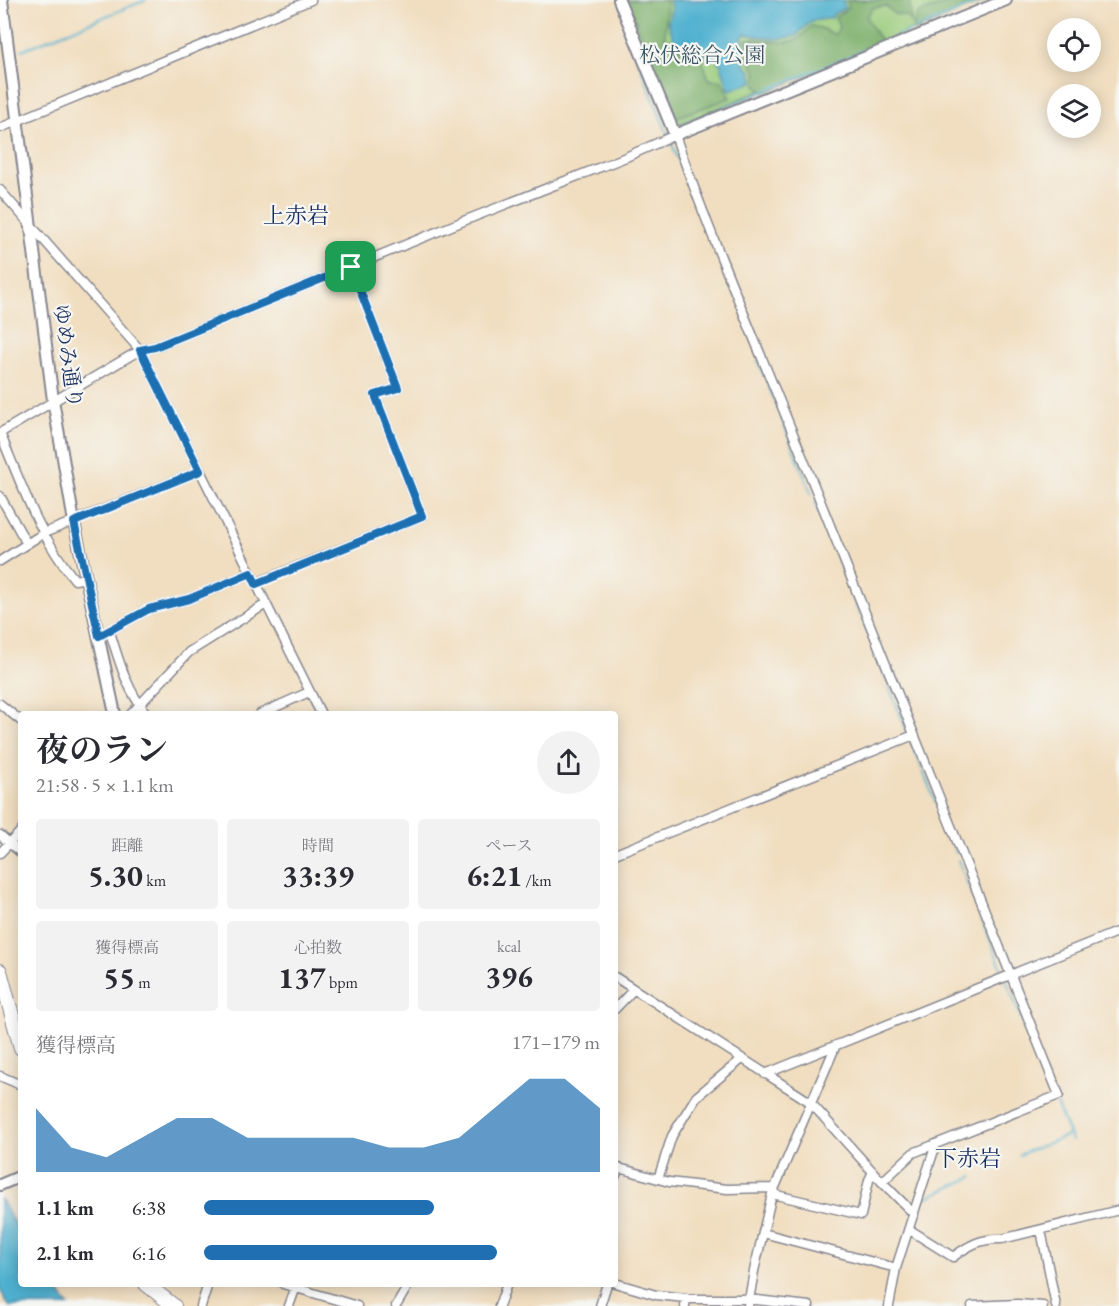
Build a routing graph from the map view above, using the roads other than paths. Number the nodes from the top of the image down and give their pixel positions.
1 (3, 0) edge
2 (311, 0) edge
3 (619, 0) edge
4 (1006, 0) edge
5 (18, 121) junction
6 (0, 128) edge
7 (675, 135) junction
8 (0, 189) edge
9 (30, 223) junction
10 (351, 267) junction
11 (140, 350) junction
12 (53, 399) junction
13 (0, 433) edge
14 (200, 471) junction
15 (0, 496) edge
16 (74, 522) junction
17 (44, 533) junction
18 (27, 544) junction
19 (0, 561) edge
20 (251, 573) junction
21 (86, 578) junction
22 (256, 584) junction
23 (266, 604) junction
24 (110, 632) junction
25 (99, 636) junction
26 (309, 692) junction
27 (0, 704) edge
28 (140, 705) junction
29 (114, 711) edge
30 (134, 711) edge
31 (145, 711) edge
32 (267, 711) edge
33 (319, 711) edge
34 (18, 719) edge
35 (914, 735) junction
36 (18, 834) edge
37 (0, 835) edge
38 (10, 843) junction
39 (18, 850) edge
40 (0, 852) edge
41 (618, 853) edge
42 (1119, 931) edge
43 (0, 971) edge
44 (1010, 974) junction
45 (618, 979) edge
46 (633, 990) junction
47 (618, 1006) edge
48 (18, 1036) edge
49 (836, 1046) junction
50 (742, 1059) junction
51 (765, 1074) junction
52 (0, 1076) edge
53 (18, 1084) edge
54 (810, 1102) junction
55 (936, 1144) junction
56 (618, 1170) edge
57 (873, 1172) junction
58 (18, 1177) edge
59 (658, 1179) junction
60 (882, 1182) junction
61 (4, 1184) edge
62 (773, 1191) junction
63 (1119, 1210) edge
64 (914, 1214) junction
65 (909, 1230) junction
66 (1041, 1230) junction
67 (763, 1233) junction
68 (896, 1268) junction
69 (618, 1284) edge
70 (150, 1287) edge
71 (207, 1287) edge
72 (297, 1287) edge
73 (300, 1287) edge
74 (407, 1287) edge
75 (506, 1287) edge
76 (606, 1287) edge
77 (686, 1302) edge
78 (748, 1303) edge
79 (174, 1306) edge
80 (201, 1306) edge
81 (289, 1306) edge
82 (357, 1306) edge
83 (396, 1306) edge
84 (500, 1306) edge
85 (600, 1306) edge
86 (809, 1306) edge
87 (889, 1306) edge
88 (972, 1306) edge
89 (1043, 1306) edge
90 (1056, 1306) edge

1 - 5 street, ゆめみ通り
2 - 5 street
3 - 7 street
4 - 7 street
5 - 6 street
5 - 9 street, ゆめみ通り
7 - 10 street
7 - 35 street
8 - 9 street
9 - 11 street
9 - 12 street, ゆめみ通り
10 - 11 street
10 - 22 street
11 - 12 street
11 - 14 street
12 - 13 street
12 - 16 street, ゆめみ通り
13 - 17 street
14 - 16 street
14 - 20 street
15 - 18 street
16 - 17 street
16 - 21 street, ゆめみ通り
17 - 18 street
17 - 21 street
18 - 19 street
20 - 22 street
20 - 24 street
21 - 25 street, ゆめみ通り
22 - 23 street
23 - 26 street
23 - 28 street
24 - 25 street
24 - 28 street
25 - 29 street, ゆめみ通り
26 - 32 street
26 - 33 street
27 - 34 street
28 - 30 street
28 - 31 street
35 - 41 street
35 - 44 street
36 - 38 street
37 - 38 street
38 - 39 street
38 - 40 street
42 - 44 street
43 - 48 main road
44 - 49 street
44 - 55 street
45 - 46 street
46 - 47 street
46 - 50 street
49 - 51 street
49 - 54 street
50 - 51 street
50 - 59 street
51 - 54 street
52 - 53 street
54 - 57 street
54 - 62 street
55 - 60 street
55 - 64 street
56 - 59 street
57 - 60 street
57 - 62 street
58 - 61 street
59 - 62 street
60 - 64 street
62 - 67 street
63 - 66 street
64 - 65 street
65 - 66 street
65 - 68 street
66 - 90 street
67 - 68 street
67 - 78 street
68 - 87 street
69 - 77 street
70 - 79 main road
71 - 80 street
72 - 81 street
73 - 82 street
74 - 83 street
75 - 84 street
76 - 85 street
77 - 78 street
78 - 86 street
88 - 89 street

